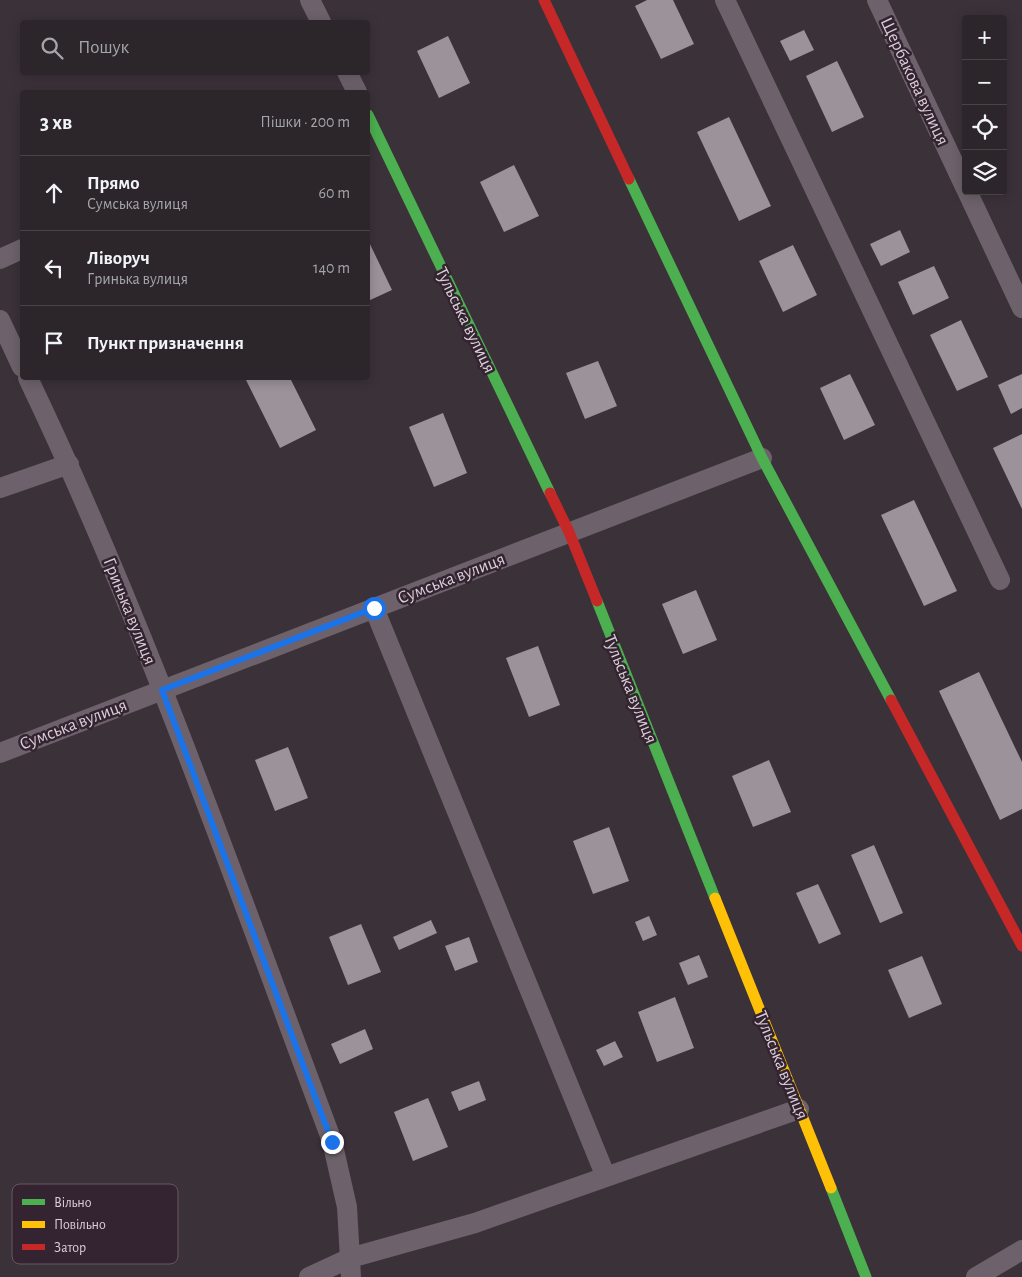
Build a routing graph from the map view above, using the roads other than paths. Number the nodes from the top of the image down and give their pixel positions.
1 (310, 0) edge
2 (544, 0) edge
3 (725, 0) edge
4 (877, 0) edge
5 (321, 20) edge
6 (348, 75) edge
7 (356, 90) edge
8 (370, 119) edge
9 (962, 181) edge
10 (968, 195) edge
11 (20, 250) edge
12 (0, 259) edge
13 (1022, 308) edge
14 (0, 320) edge
15 (20, 363) edge
16 (29, 380) edge
17 (762, 458) junction
18 (69, 464) junction
19 (0, 488) edge
20 (569, 532) junction
21 (1000, 580) dead end
22 (374, 608) junction
23 (162, 690) junction
24 (0, 753) edge
25 (1022, 946) edge
26 (799, 1109) junction
27 (606, 1177) junction
28 (1022, 1250) edge
29 (351, 1267) edge
30 (309, 1277) edge
31 (866, 1277) edge
32 (976, 1277) edge

1 - 5 street
2 - 17 street
3 - 21 street
4 - 9 street, Щербакова вулиця
6 - 7 street
8 - 20 street, Тульська вулиця
10 - 13 street, Щербакова вулиця
11 - 12 street
14 - 15 street
16 - 18 street, Гринька вулиця
17 - 20 street, Сумська вулиця
17 - 25 street
18 - 19 street
18 - 23 street, Гринька вулиця
20 - 22 street, Сумська вулиця
20 - 26 street, Тульська вулиця
22 - 23 street, Сумська вулиця
22 - 27 street
23 - 24 street, Сумська вулиця
23 - 29 street, Гринька вулиця
26 - 27 street
26 - 31 street, Тульська вулиця
27 - 29 street
28 - 32 street
29 - 30 street

